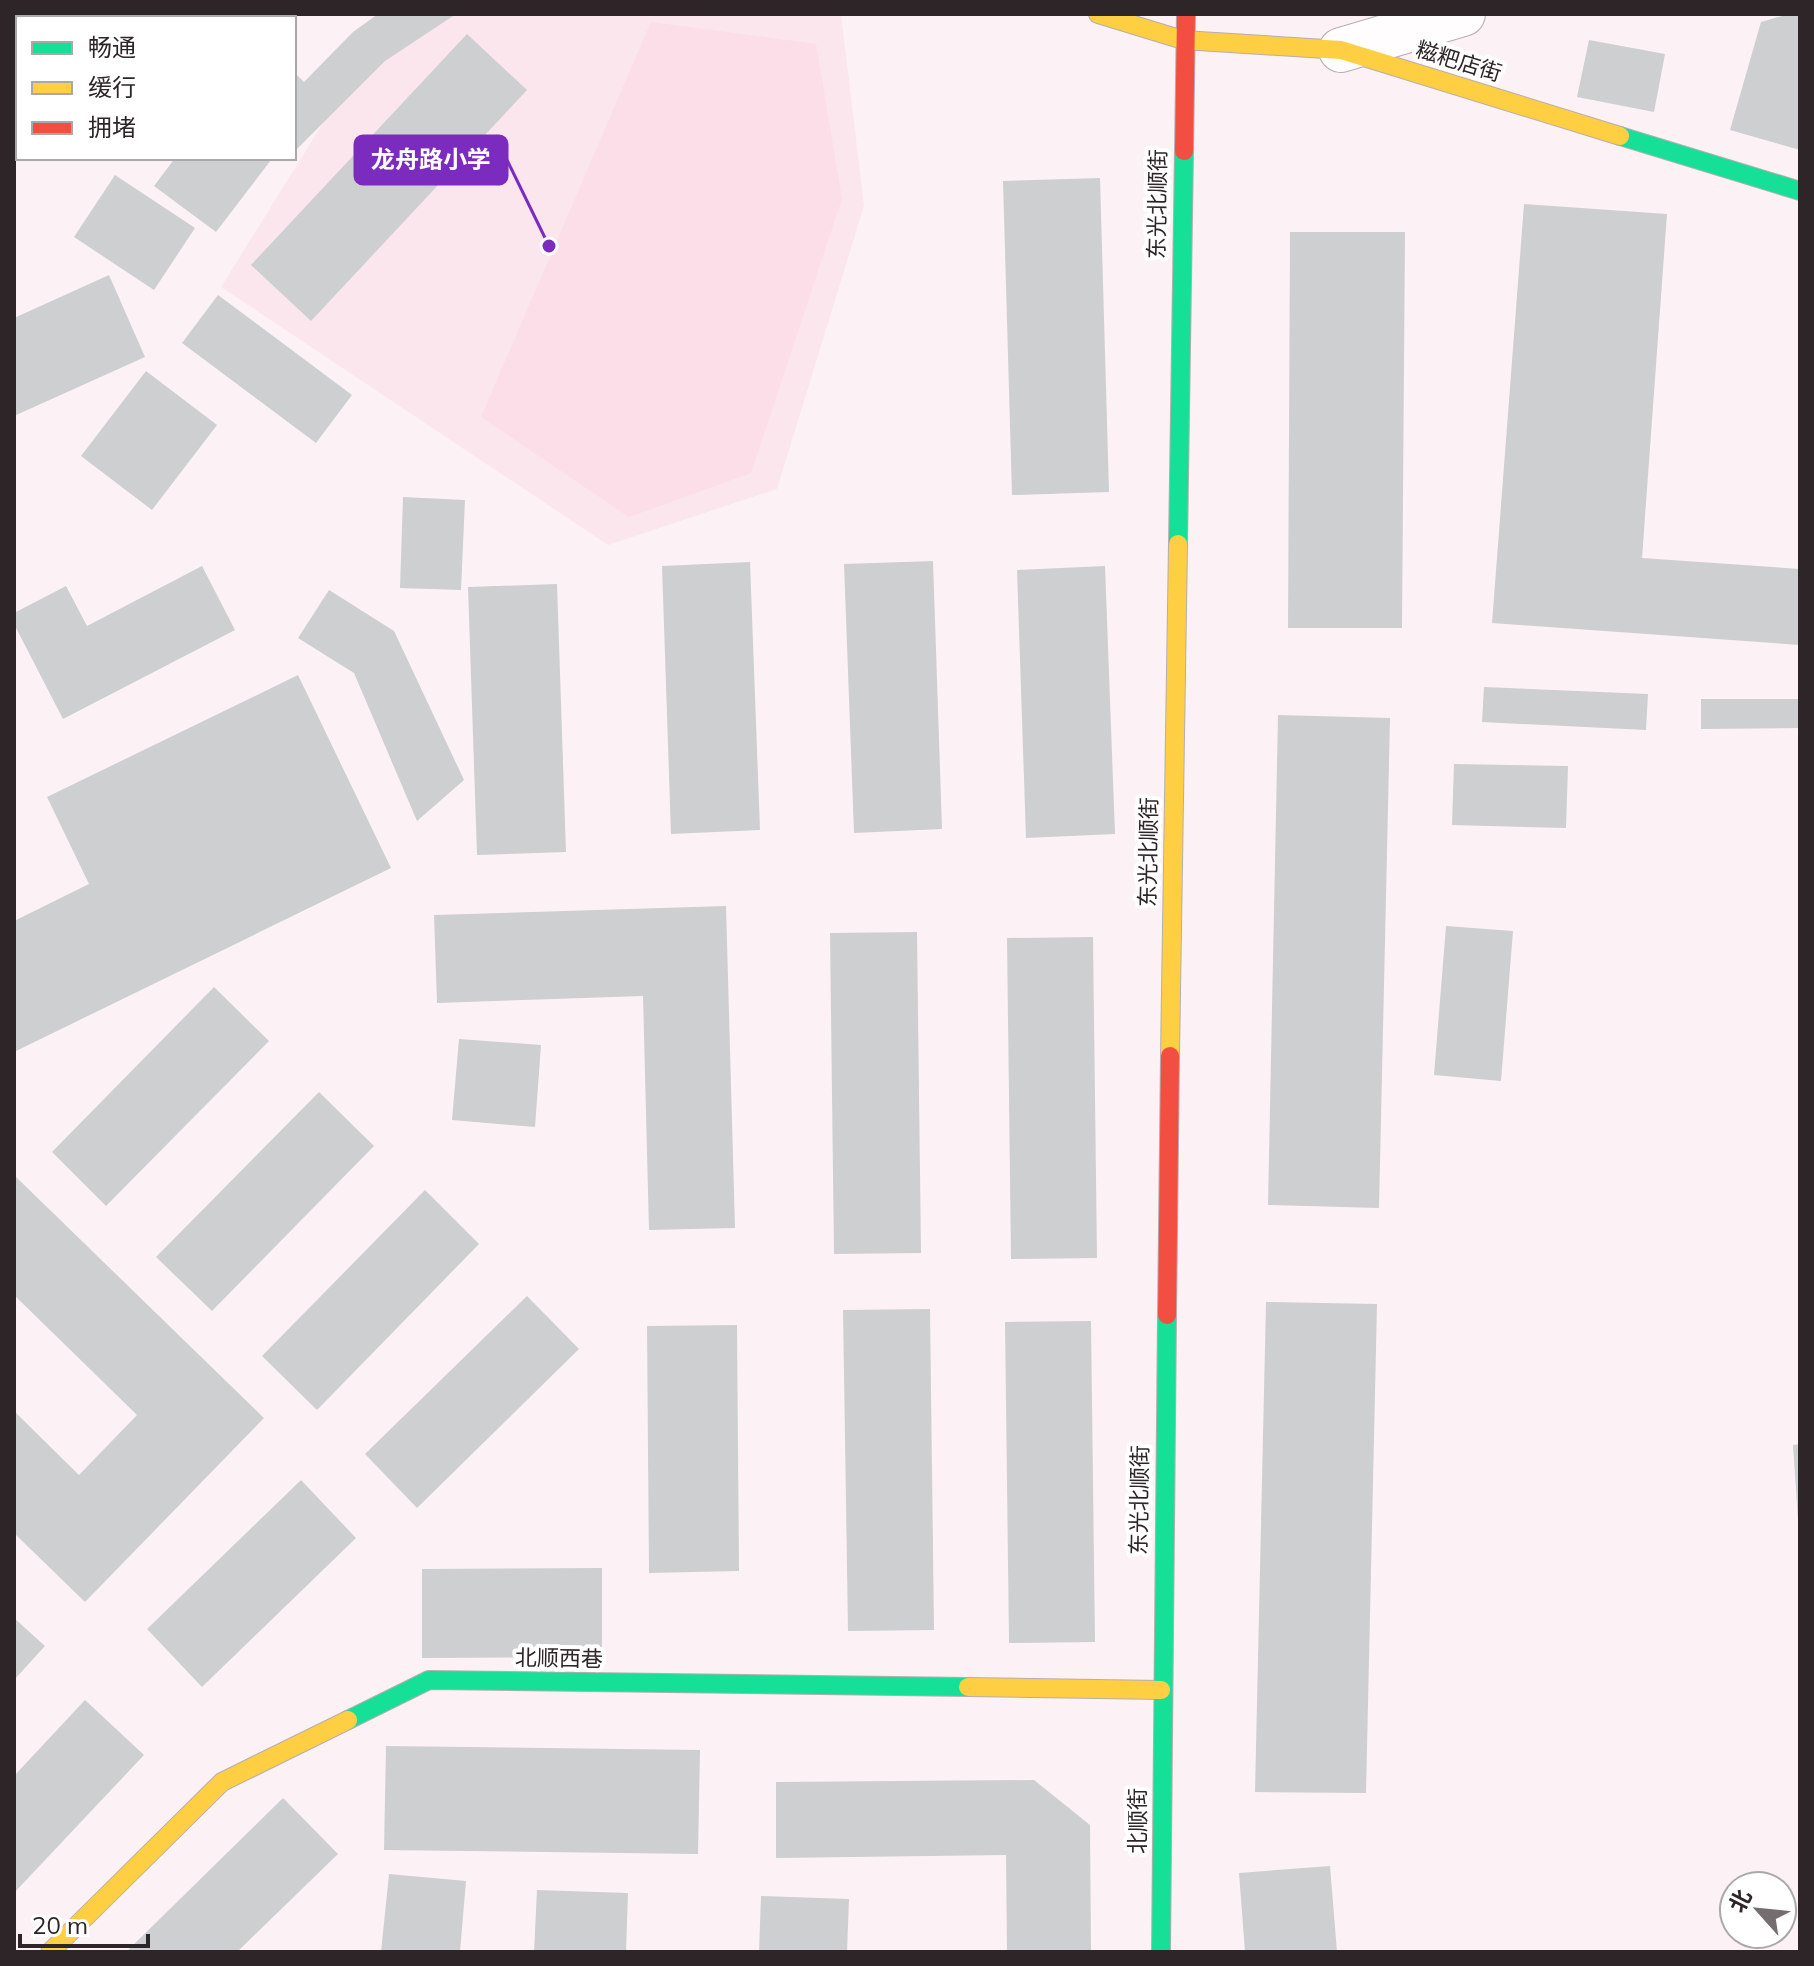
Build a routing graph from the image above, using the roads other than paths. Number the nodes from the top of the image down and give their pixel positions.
1 (1098, 14) edge
2 (1186, 14) edge
3 (1463, 14) edge
4 (1183, 40) junction
5 (1341, 50) junction
6 (1800, 191) edge
7 (1161, 1690) junction
8 (50, 1952) edge
9 (1161, 1952) edge

1 - 4 street, 糍粑店街
2 - 4 street, 东光北顺街
3 - 5 street
4 - 5 street, 糍粑店街
4 - 7 street, 东光北顺街
5 - 6 street, 糍粑店街
7 - 8 street, 北顺西巷
7 - 9 street, 北顺街

